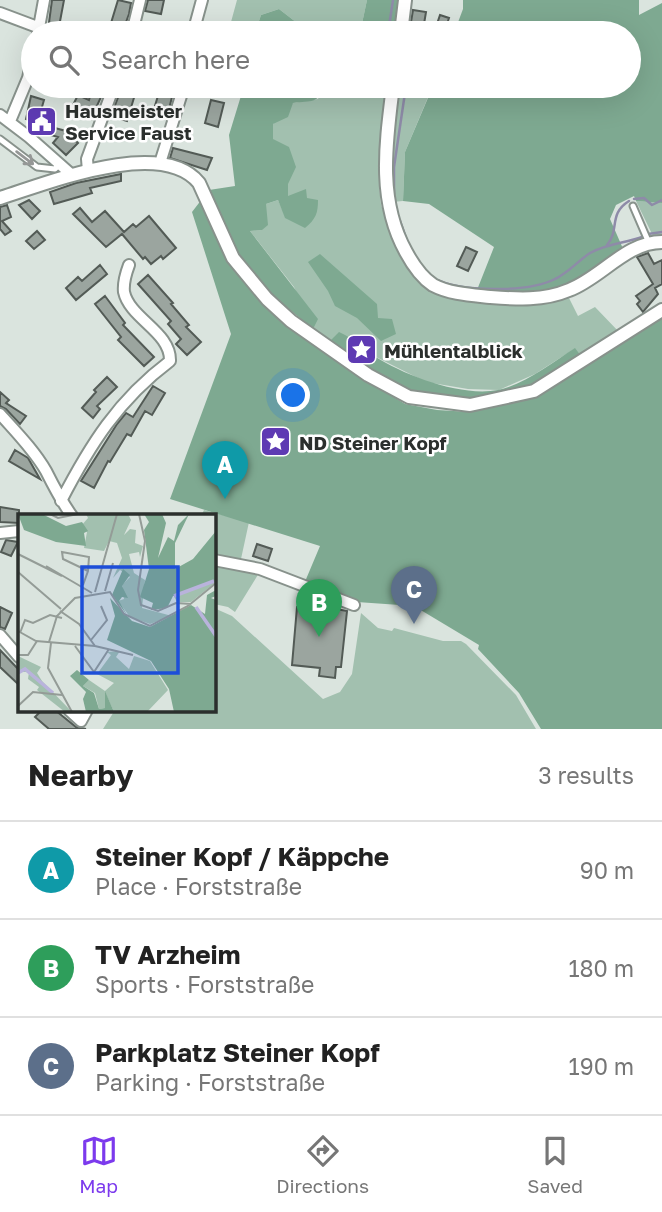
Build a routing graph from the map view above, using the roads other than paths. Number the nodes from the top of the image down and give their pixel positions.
1 (44, 0) edge
2 (140, 0) edge
3 (202, 0) edge
4 (405, 0) edge
5 (0, 13) edge
6 (41, 21) edge
7 (135, 21) edge
8 (196, 21) edge
9 (402, 21) edge
10 (21, 23) edge
11 (21, 95) edge
12 (109, 98) edge
13 (180, 98) edge
14 (392, 98) edge
15 (0, 115) edge
16 (10, 121) junction
17 (0, 139) edge
18 (160, 163) junction
19 (55, 165) junction
20 (88, 171) junction
21 (72, 175) junction
22 (50, 183) junction
23 (0, 198) edge
24 (633, 206) dead end
25 (656, 242) edge
26 (129, 265) dead end
27 (662, 310) edge
28 (0, 414) edge
29 (61, 501) junction
30 (71, 514) edge
31 (18, 531) edge
32 (0, 533) edge
33 (215, 560) edge
34 (354, 605) dead end
35 (0, 635) edge
36 (18, 656) edge
37 (71, 712) edge
38 (86, 712) edge

1 - 6 street
2 - 7 street
3 - 8 street
4 - 9 street
5 - 10 street
11 - 16 street
12 - 20 street
13 - 18 street
14 - 25 street
15 - 16 street
16 - 19 street
17 -> 19 lane
18 - 20 street
18 - 27 street
19 - 21 street
19 - 22 street
20 - 21 street
21 - 22 street
22 - 23 street
24 - 25 lane
26 - 29 street
28 - 29 street
29 - 30 street
31 - 32 street
33 - 34 street
35 - 36 street
37 - 38 street

